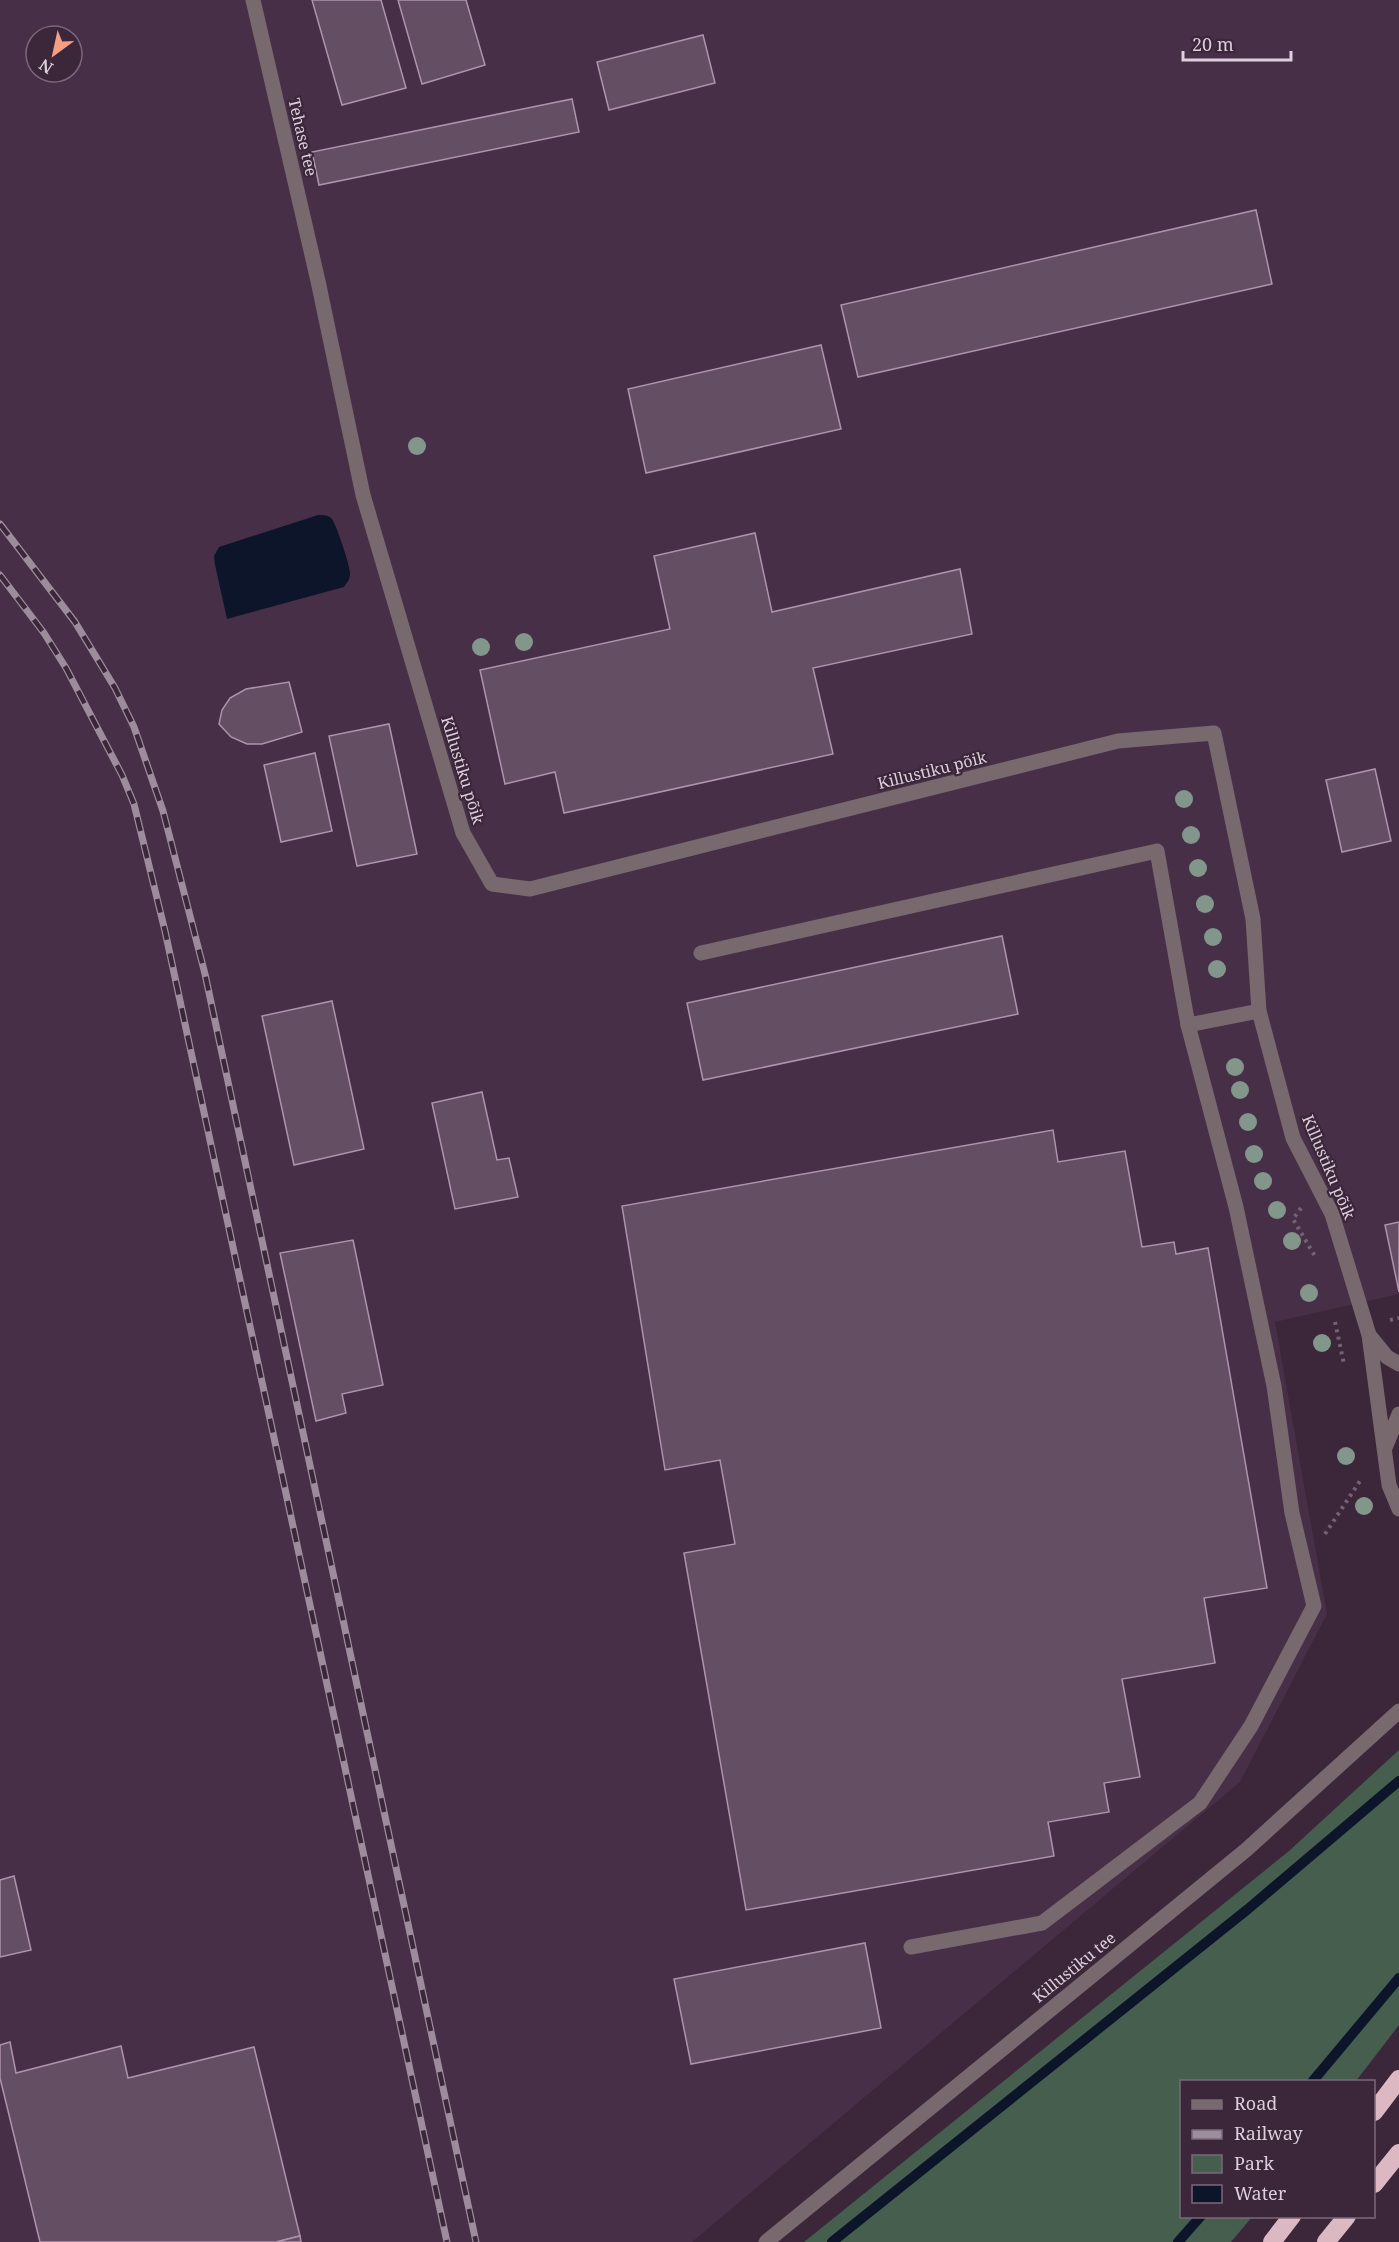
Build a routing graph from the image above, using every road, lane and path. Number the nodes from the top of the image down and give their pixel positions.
1 (253, 0) edge
2 (318, 281) joint
3 (701, 953) dead end
4 (1259, 1011) junction
5 (1188, 1025) junction
6 (1318, 1186) junction
7 (1319, 1263) dead end
8 (1333, 1312) dead end
9 (1369, 1335) junction
10 (1399, 1365) edge
11 (1346, 1375) dead end
12 (1399, 1414) edge
13 (1385, 1448) junction
14 (1361, 1471) dead end
15 (1399, 1509) edge
16 (1304, 1565) junction
17 (1399, 1711) edge
18 (911, 1947) dead end
19 (1399, 2079) edge
20 (1375, 2111) edge
21 (1399, 2153) edge
22 (1375, 2183) edge
23 (1291, 2218) edge
24 (1346, 2218) edge
25 (766, 2242) edge
26 (1272, 2242) edge
27 (1326, 2242) edge

1 - 2 street, Tehase tee
2 - 4 street, Killustiku põik
3 - 5 street
4 - 5 street
4 - 6 street, Killustiku põik
5 - 16 street
6 - 7 path
6 - 9 street, Killustiku põik
8 - 11 path
9 - 10 street
9 - 13 street, Killustiku põik
12 - 13 street
13 - 15 street, Killustiku põik
14 - 16 path
16 - 18 street
17 - 25 street, Killustiku tee
19 - 20 highway
21 - 22 highway
23 - 26 highway
24 - 27 highway

